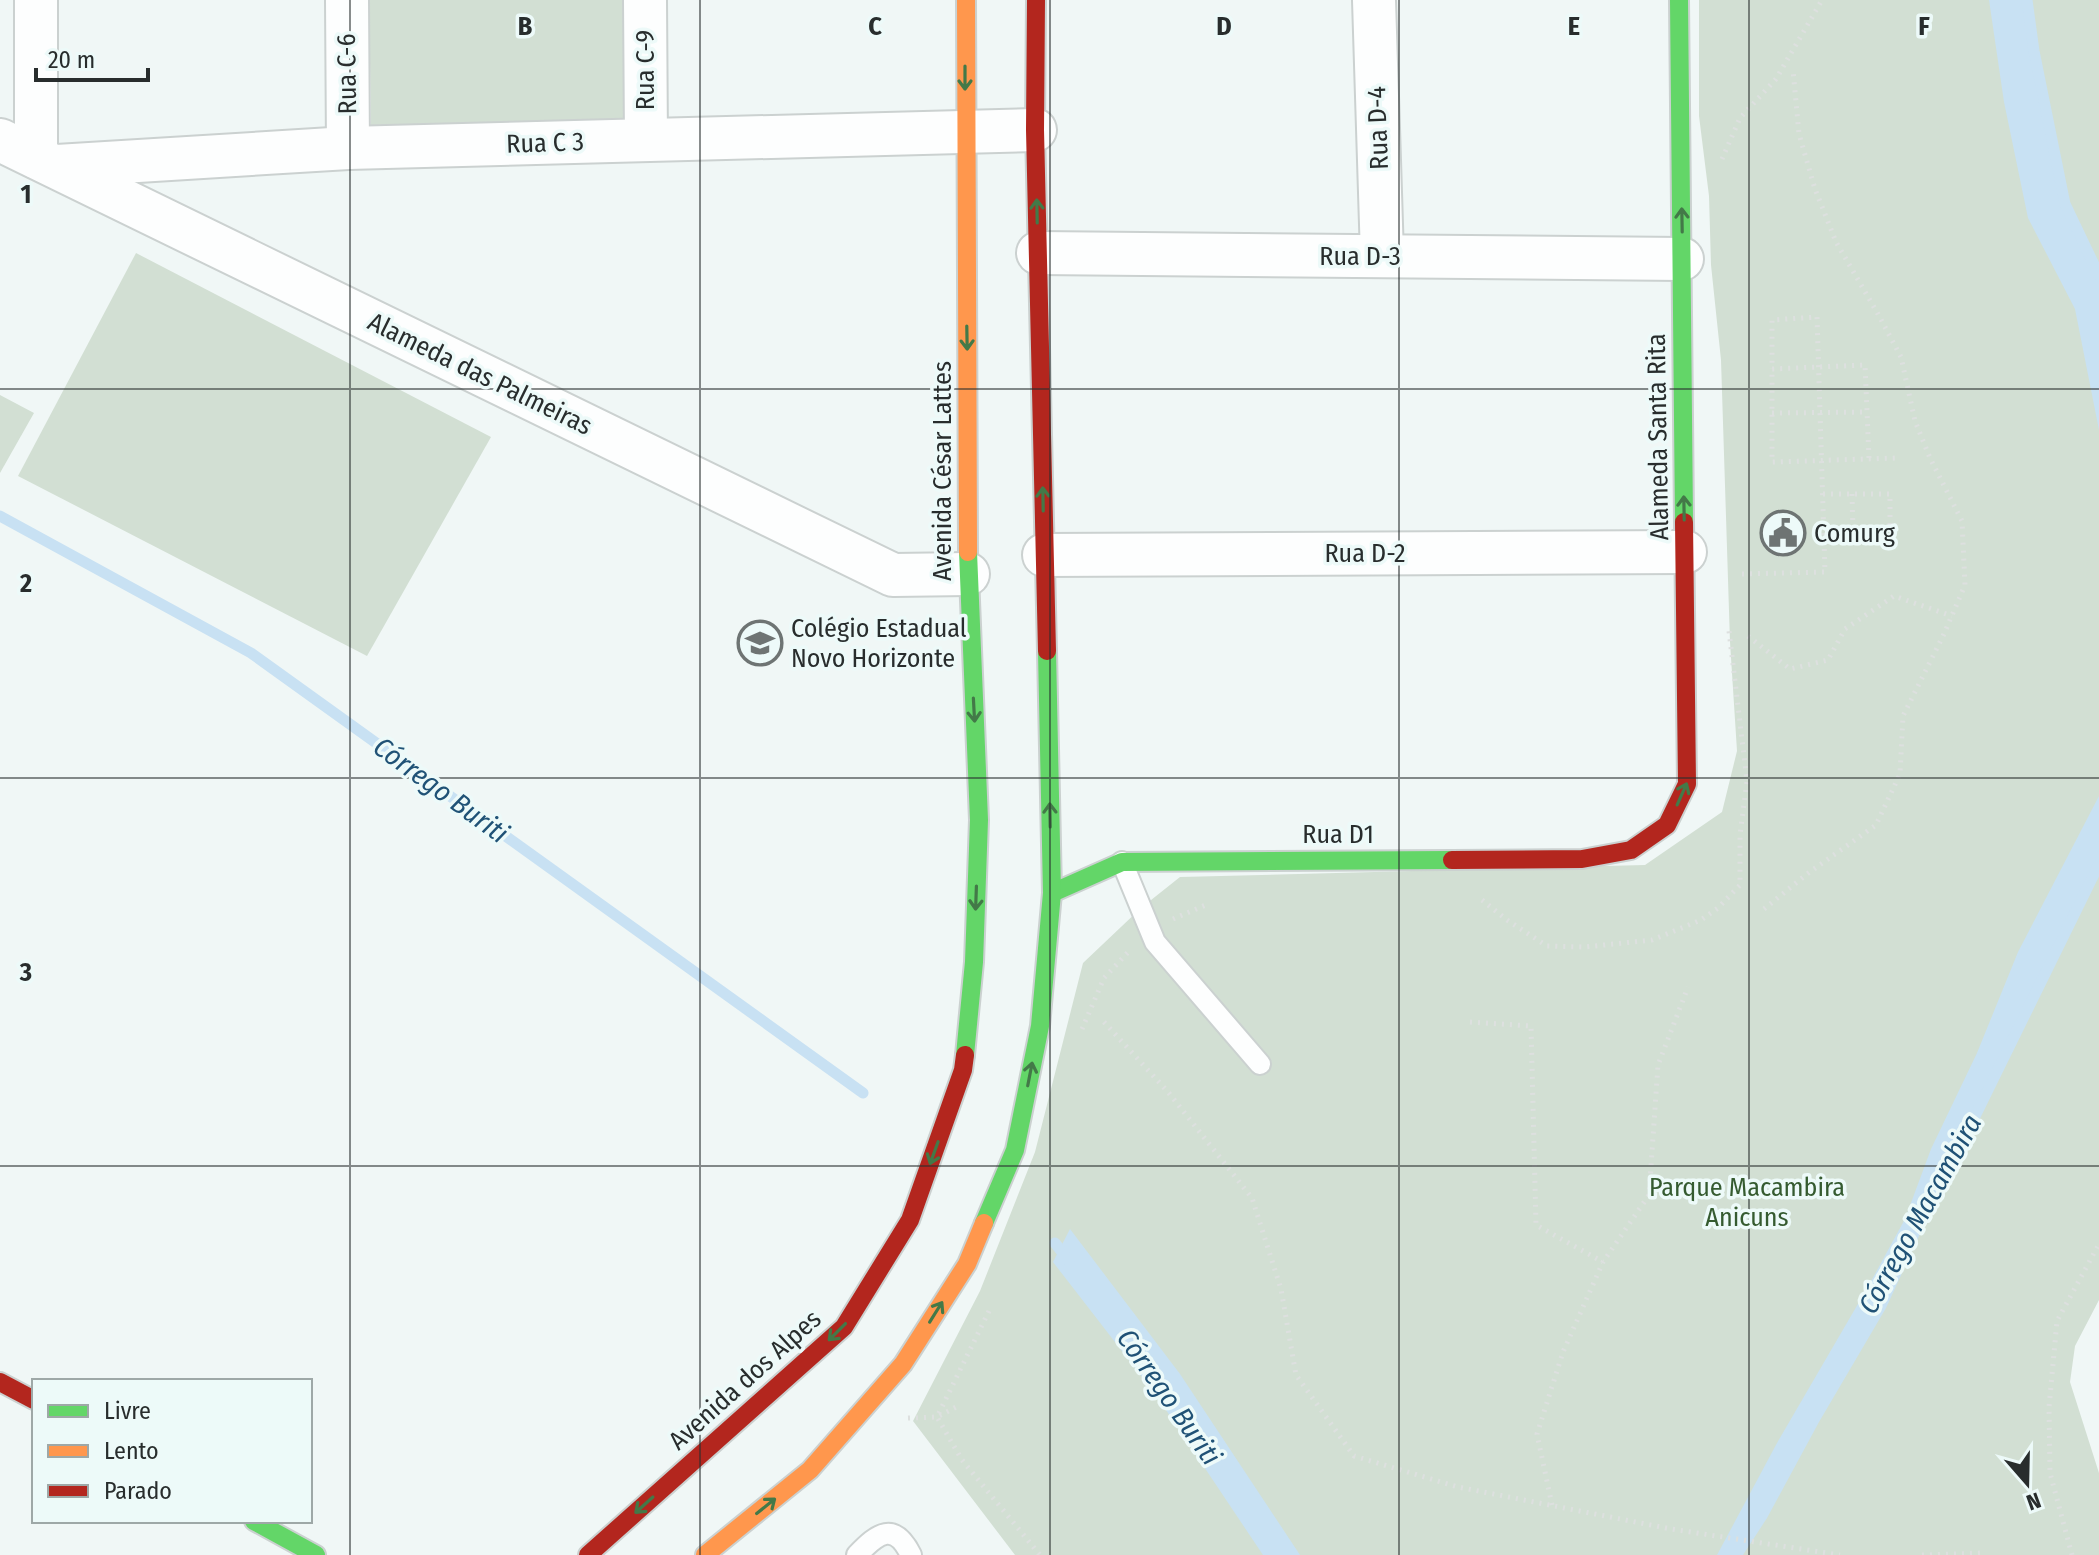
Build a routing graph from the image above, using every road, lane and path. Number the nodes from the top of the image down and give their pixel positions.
1 (36, 0) edge
2 (347, 0) edge
3 (645, 0) edge
4 (966, 0) edge
5 (1036, 0) edge
6 (1374, 0) edge
7 (1679, 0) edge
8 (1793, 70) dead end
9 (1035, 130) junction
10 (965, 132) junction
11 (646, 140) junction
12 (348, 148) junction
13 (30, 154) edge
14 (1038, 253) junction
15 (1382, 256) junction
16 (1682, 259) junction
17 (1819, 367) junction
18 (1772, 369) junction
19 (1820, 412) junction
20 (1867, 412) junction
21 (1772, 413) junction
22 (1869, 458) junction
23 (1897, 458) dead end
24 (1822, 460) junction
25 (1823, 494) junction
26 (1852, 494) junction
27 (1853, 530) junction
28 (1823, 532) junction
29 (1685, 552) junction
30 (1044, 555) junction
31 (968, 574) junction
32 (1742, 574) dead end
33 (1952, 616) junction
34 (1748, 636) dead end
35 (1631, 850) joint
36 (1122, 862) junction
37 (1052, 893) junction
38 (1764, 909) dead end
39 (1688, 987) dead end
40 (1104, 1022) dead end
41 (1470, 1022) dead end
42 (1260, 1064) dead end
43 (910, 1220) joint
44 (2099, 1244) edge
45 (1603, 1262) junction
46 (0, 1382) edge
47 (32, 1399) edge
48 (1552, 1505) junction
49 (258, 1523) edge
50 (1983, 1553) dead end
51 (316, 1555) edge
52 (588, 1555) edge
53 (705, 1555) edge
54 (857, 1555) edge
55 (911, 1555) edge
56 (1840, 1555) edge
57 (1922, 1555) edge
58 (2072, 1555) edge

1 - 13 street
2 - 12 street, Rua C-6
3 - 11 street, Rua C-9
4 -> 10 main road, Avenida César Lattes
5 - 9 main road
6 - 15 street, Rua D-4
16 -> 7 main road, Alameda Santa Rita
8 - 33 path
9 - 10 street, Rua C 3
14 -> 9 main road
10 - 11 street, Rua C 3
10 -> 31 main road, Avenida César Lattes
11 - 12 street, Rua C 3
12 - 13 street, Rua C 3
13 - 31 street, Alameda das Palmeiras
14 - 15 street, Rua D-3
30 -> 14 main road
15 - 16 street, Rua D-3
29 -> 16 main road, Alameda Santa Rita
17 - 18 path
17 - 18 path
17 - 19 path
17 - 20 path
18 - 21 path
19 - 20 path
19 - 21 path
19 - 24 path
20 - 22 path
21 - 24 path
22 - 23 path
22 - 24 path
24 - 25 path
25 - 26 path
25 - 28 path
26 - 27 path
26 - 27 path
27 - 28 path
28 - 32 path
29 - 30 street, Rua D-2
35 -> 29 main road, Alameda Santa Rita
37 -> 30 main road
31 -> 43 main road, Avenida César Lattes
33 - 34 path
33 - 38 path
35 - 36 main road, Rua D1
36 - 37 main road, Rua D1
36 - 42 lane
53 -> 37 main road
39 - 45 path
40 - 48 path
41 - 45 path
43 -> 52 main road, Avenida dos Alpes
44 - 58 path
45 - 48 path
46 - 47 main road
48 - 56 path
49 - 51 main road
50 - 57 path
54 - 55 lane

